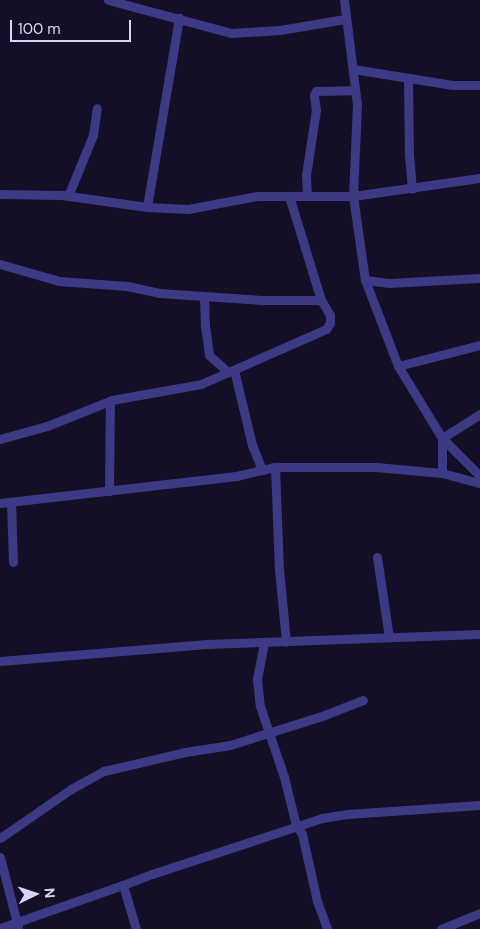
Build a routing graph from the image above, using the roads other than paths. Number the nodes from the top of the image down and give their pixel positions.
1 (108, 0) edge
2 (344, 0) edge
3 (179, 18) junction
4 (346, 19) junction
5 (354, 69) junction
6 (408, 78) junction
7 (480, 85) edge
8 (355, 90) junction
9 (97, 108) dead end
10 (480, 178) edge
11 (412, 189) junction
12 (0, 194) edge
13 (68, 196) junction
14 (289, 196) junction
15 (307, 196) junction
16 (353, 196) junction
17 (147, 207) junction
18 (0, 264) edge
19 (480, 278) edge
20 (365, 280) junction
21 (204, 297) junction
22 (321, 300) junction
23 (480, 345) edge
24 (398, 366) junction
25 (231, 371) junction
26 (110, 401) junction
27 (480, 414) edge
28 (442, 438) junction
29 (0, 440) edge
30 (275, 467) junction
31 (262, 470) junction
32 (442, 473) junction
33 (480, 476) edge
34 (480, 483) edge
35 (109, 491) junction
36 (11, 502) junction
37 (0, 503) edge
38 (377, 556) dead end
39 (14, 562) dead end
40 (480, 634) edge
41 (389, 637) junction
42 (286, 642) junction
43 (264, 643) junction
44 (0, 661) edge
45 (363, 700) dead end
46 (268, 731) junction
47 (480, 805) edge
48 (296, 825) junction
49 (0, 838) edge
50 (0, 857) edge
51 (123, 885) junction
52 (480, 913) edge
53 (17, 926) edge
54 (0, 928) edge
55 (136, 929) edge
56 (327, 929) edge
57 (441, 929) edge

1 - 3 street
2 - 4 street
3 - 4 street
3 - 17 street
4 - 5 street
5 - 6 street
5 - 8 street
6 - 7 street
6 - 11 street
8 - 15 street
8 - 16 street
9 - 13 street
10 - 11 street
11 - 16 street
12 - 13 street
13 - 17 street
14 - 15 street
14 - 17 street
14 - 22 street
15 - 16 street
16 - 20 street
18 - 21 street
19 - 20 street
20 - 24 street
21 - 22 street
21 - 25 street
22 - 25 street
23 - 24 street
24 - 28 street
25 - 26 street
25 - 31 street
26 - 29 street
26 - 35 street
27 - 28 street
28 - 32 street
28 - 33 street
30 - 31 street
30 - 32 street
30 - 42 street
31 - 35 street
32 - 34 street
35 - 36 street
36 - 37 street
36 - 39 street
38 - 41 street
40 - 41 street
41 - 42 street
42 - 43 street
43 - 44 street
43 - 46 street
45 - 46 street
46 - 48 street
46 - 49 street
47 - 48 street
48 - 51 street
48 - 56 street
50 - 53 street
51 - 53 street
51 - 55 street
52 - 57 street
53 - 54 street

